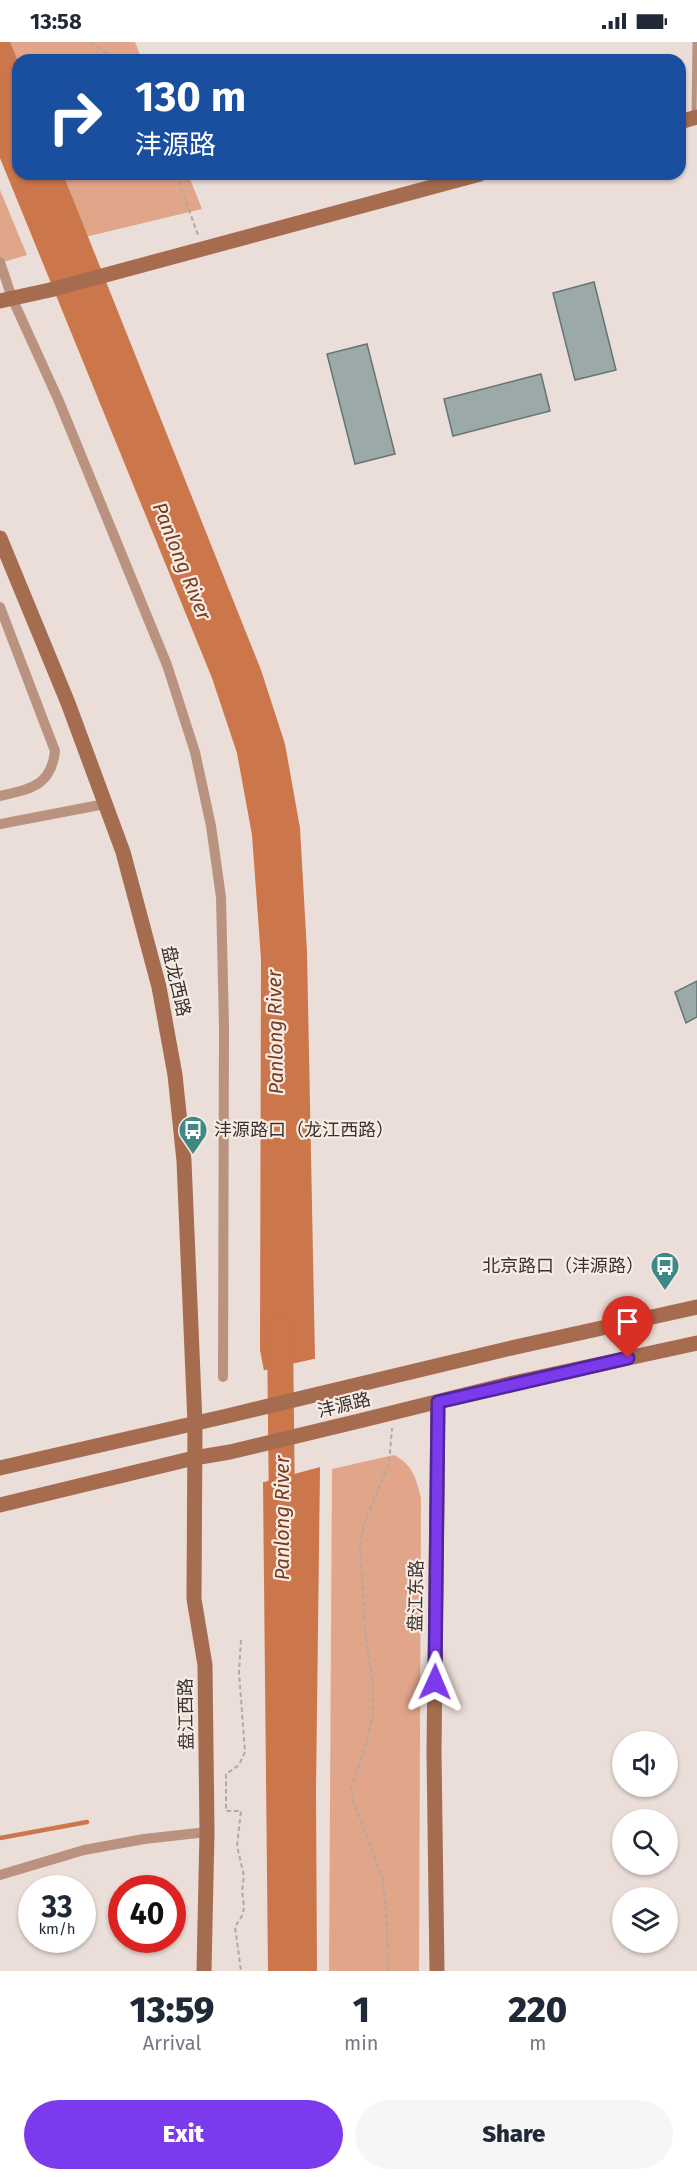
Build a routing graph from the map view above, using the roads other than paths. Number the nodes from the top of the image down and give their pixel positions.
1 (695, 42) edge
2 (690, 119) edge
3 (458, 180) edge
4 (0, 262) edge
5 (6, 300) edge
6 (0, 538) edge
7 (0, 608) edge
8 (0, 796) edge
9 (105, 804) junction
10 (0, 824) edge
11 (697, 1307) edge
12 (697, 1343) edge
13 (223, 1377) dead end
14 (438, 1402) junction
15 (195, 1423) junction
16 (194, 1458) junction
17 (0, 1468) edge
18 (0, 1505) edge
19 (207, 1832) junction
20 (0, 1875) edge
21 (204, 1971) edge
22 (437, 1971) edge

1 - 2 lane
3 - 5 street
4 - 5 street
5 - 13 street
6 - 9 street, 盘龙西路
7 - 8 street
9 - 10 street
9 - 15 street, 盘龙西路
11 - 15 street, 沣源路
12 - 14 street, 沣源路
14 - 16 street, 沣源路
14 - 22 street, 盘江东路
15 - 16 street, 盘龙西路
15 - 17 street, 沣源路
16 - 18 street, 沣源路
16 - 19 street, 盘江西路
19 - 20 street
19 - 21 street, 盘江西路

